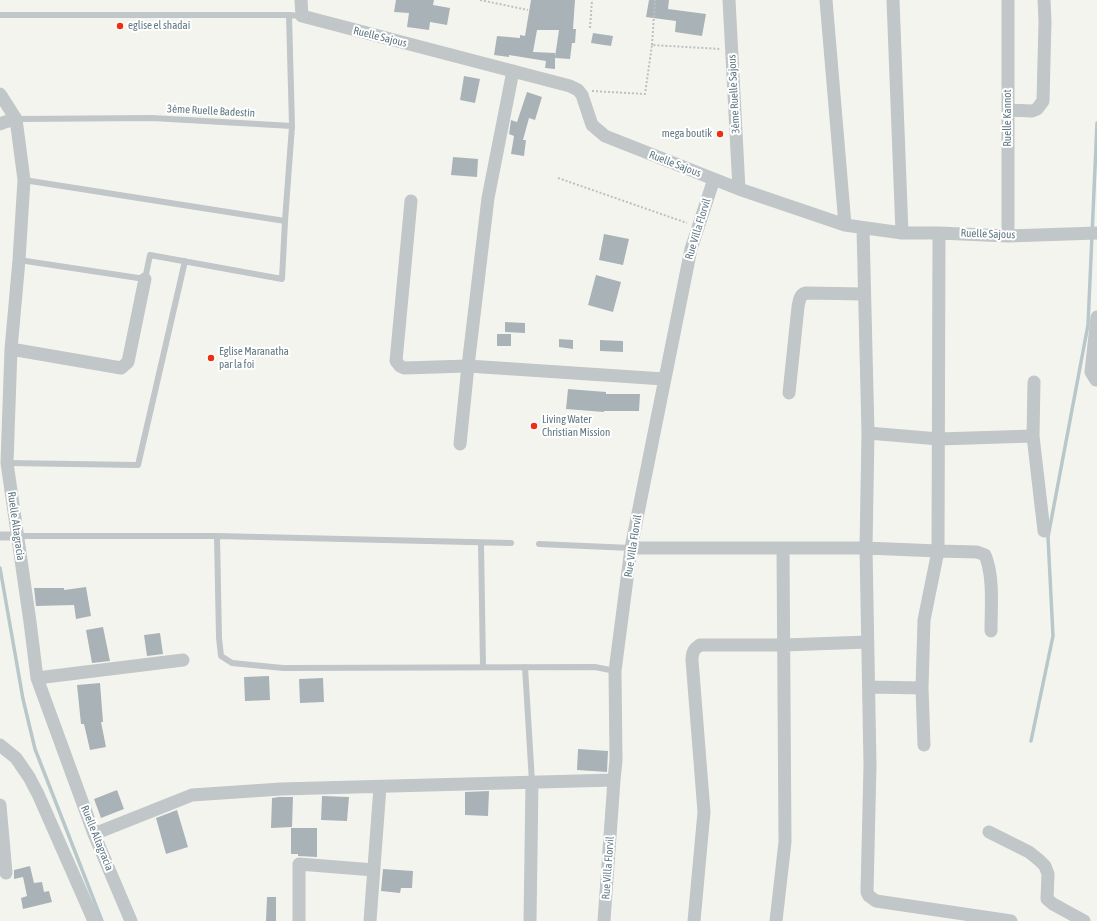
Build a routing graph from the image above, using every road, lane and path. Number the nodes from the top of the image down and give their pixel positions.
1 (301, 0) edge
2 (480, 0) edge
3 (592, 0) edge
4 (655, 0) edge
5 (729, 0) edge
6 (826, 0) edge
7 (893, 0) edge
8 (1008, 0) edge
9 (1044, 0) edge
10 (528, 10) dead end
11 (289, 14) junction
12 (0, 15) edge
13 (302, 16) junction
14 (590, 28) dead end
15 (652, 45) junction
16 (732, 50) junction
17 (513, 71) junction
18 (578, 90) junction
19 (0, 94) edge
20 (1008, 110) junction
21 (7, 122) edge
22 (292, 126) junction
23 (558, 178) dead end
24 (714, 179) junction
25 (24, 180) junction
26 (740, 188) junction
27 (411, 201) dead end
28 (285, 221) junction
29 (845, 224) junction
30 (698, 226) junction
31 (863, 228) junction
32 (902, 233) junction
33 (939, 233) junction
34 (1097, 233) edge
35 (1008, 236) junction
36 (19, 260) junction
37 (185, 262) junction
38 (145, 279) junction
39 (864, 294) junction
40 (1097, 319) edge
41 (11, 349) junction
42 (468, 366) junction
43 (664, 379) junction
44 (1097, 380) edge
45 (1034, 382) dead end
46 (789, 393) dead end
47 (868, 433) junction
48 (1033, 436) junction
49 (939, 439) junction
50 (460, 444) dead end
51 (7, 463) junction
52 (1044, 531) dead end
53 (0, 536) edge
54 (17, 536) junction
55 (217, 536) junction
56 (481, 543) junction
57 (510, 543) dead end
58 (539, 544) dead end
59 (631, 548) junction
60 (783, 548) junction
61 (866, 548) junction
62 (938, 551) junction
63 (991, 631) dead end
64 (868, 642) junction
65 (784, 645) junction
66 (183, 660) dead end
67 (482, 667) junction
68 (525, 667) junction
69 (615, 671) junction
70 (37, 678) junction
71 (869, 687) junction
72 (922, 688) junction
73 (0, 745) edge
74 (924, 745) dead end
75 (614, 780) junction
76 (532, 782) junction
77 (380, 786) junction
78 (0, 806) edge
79 (1, 831) edge
80 (989, 832) dead end
81 (94, 834) junction
82 (374, 870) junction
83 (6, 873) dead end
84 (94, 921) edge
85 (131, 921) edge
86 (299, 921) edge
87 (370, 921) edge
88 (530, 921) edge
89 (604, 921) edge
90 (694, 921) edge
91 (776, 921) edge
92 (1012, 921) edge
93 (1084, 921) edge

1 - 13 street
2 - 10 path
3 - 14 path
4 - 15 path
5 - 16 street, 3ème Ruelle Sajous
6 - 29 street
7 - 32 street
8 - 20 street, Ruelle Kannot
9 - 20 street
11 - 12 lane
11 - 13 lane
11 - 22 lane
13 - 17 street, Ruelle Sajous
15 - 16 path
15 - 18 path
16 - 26 street, 3ème Ruelle Sajous
17 - 18 street, Ruelle Sajous
17 - 42 street
18 - 24 street, Ruelle Sajous
19 - 21 street, Ruelle Altagracia
20 - 35 street, Ruelle Kannot
21 - 22 lane, 3ème Ruelle Badestin
21 - 25 street, Ruelle Altagracia
22 - 28 lane
23 - 30 path
24 - 26 street, Ruelle Sajous
24 - 30 street, Rue Villa Florvil
25 - 28 lane
25 - 36 street, Ruelle Altagracia
26 - 29 street, Ruelle Sajous
27 - 42 street
28 - 37 lane
29 - 31 street, Ruelle Sajous
30 - 43 street, Rue Villa Florvil
31 - 32 street, Ruelle Sajous
31 - 39 street
32 - 33 street, Ruelle Sajous
33 - 35 street, Ruelle Sajous
33 - 49 street
34 - 35 street, Ruelle Sajous
36 - 38 lane
36 - 41 street, Ruelle Altagracia
37 - 38 lane
37 - 51 lane
38 - 41 street
39 - 46 street
39 - 47 street
40 - 44 street
41 - 51 street, Ruelle Altagracia
42 - 43 street
42 - 50 street
43 - 59 street, Rue Villa Florvil
45 - 48 street
47 - 49 street
47 - 61 street
48 - 49 street
48 - 52 street
49 - 62 street
51 - 54 street, Ruelle Altagracia
53 - 54 street
54 - 55 lane
54 - 70 street, Ruelle Altagracia
55 - 56 lane
55 - 67 lane
56 - 57 lane
56 - 67 lane
58 - 59 lane
59 - 60 street
59 - 69 street, Rue Villa Florvil
60 - 61 street
60 - 65 street
61 - 62 street
61 - 64 street
62 - 63 street
62 - 72 street
64 - 65 street
64 - 71 street
65 - 90 street
65 - 91 street
66 - 70 street
67 - 68 lane
68 - 69 lane
68 - 76 lane
69 - 75 street, Rue Villa Florvil
70 - 81 street, Ruelle Altagracia
71 - 72 street
71 - 92 street
72 - 74 street
73 - 84 street
75 - 76 street
75 - 89 street, Rue Villa Florvil
76 - 77 street
76 - 88 street
77 - 81 street
77 - 82 street
78 - 79 street
79 - 83 street
80 - 93 street
81 - 85 street, Ruelle Altagracia
82 - 86 street
82 - 87 street

